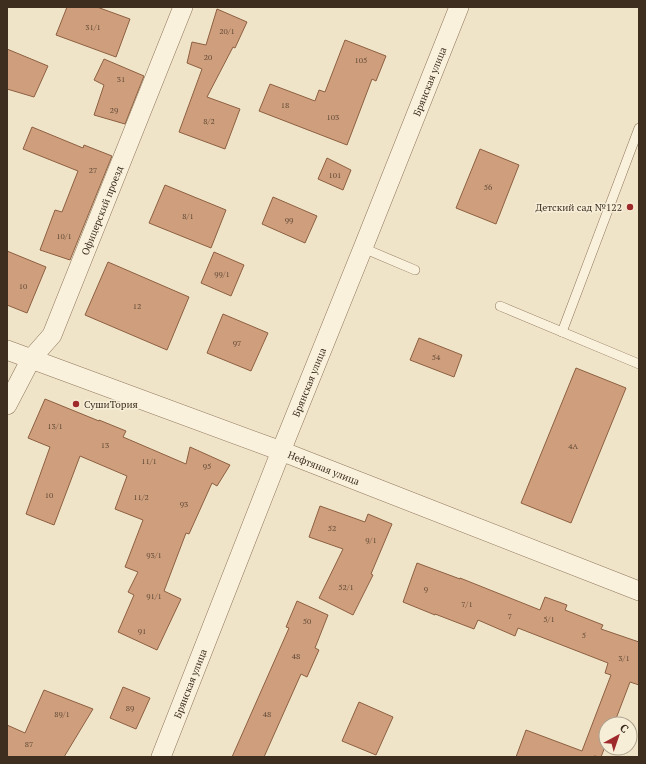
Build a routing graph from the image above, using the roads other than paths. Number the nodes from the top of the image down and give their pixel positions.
1 (183, 7) edge
2 (458, 7) edge
3 (639, 128) edge
4 (363, 248) junction
5 (415, 270) dead end
6 (500, 306) dead end
7 (562, 332) junction
8 (7, 350) edge
9 (31, 359) junction
10 (639, 364) edge
11 (7, 405) edge
12 (281, 451) junction
13 (639, 591) edge
14 (161, 757) edge

1 - 9 street, Офицерский проезд
2 - 4 street, Брянская улица
3 - 7 lane
4 - 5 lane
4 - 12 street, Брянская улица
6 - 7 lane
7 - 10 lane
8 - 9 street, Нефтяная улица
9 - 11 street, Офицерский проезд
9 - 12 street, Нефтяная улица
12 - 13 street, Нефтяная улица
12 - 14 street, Брянская улица

